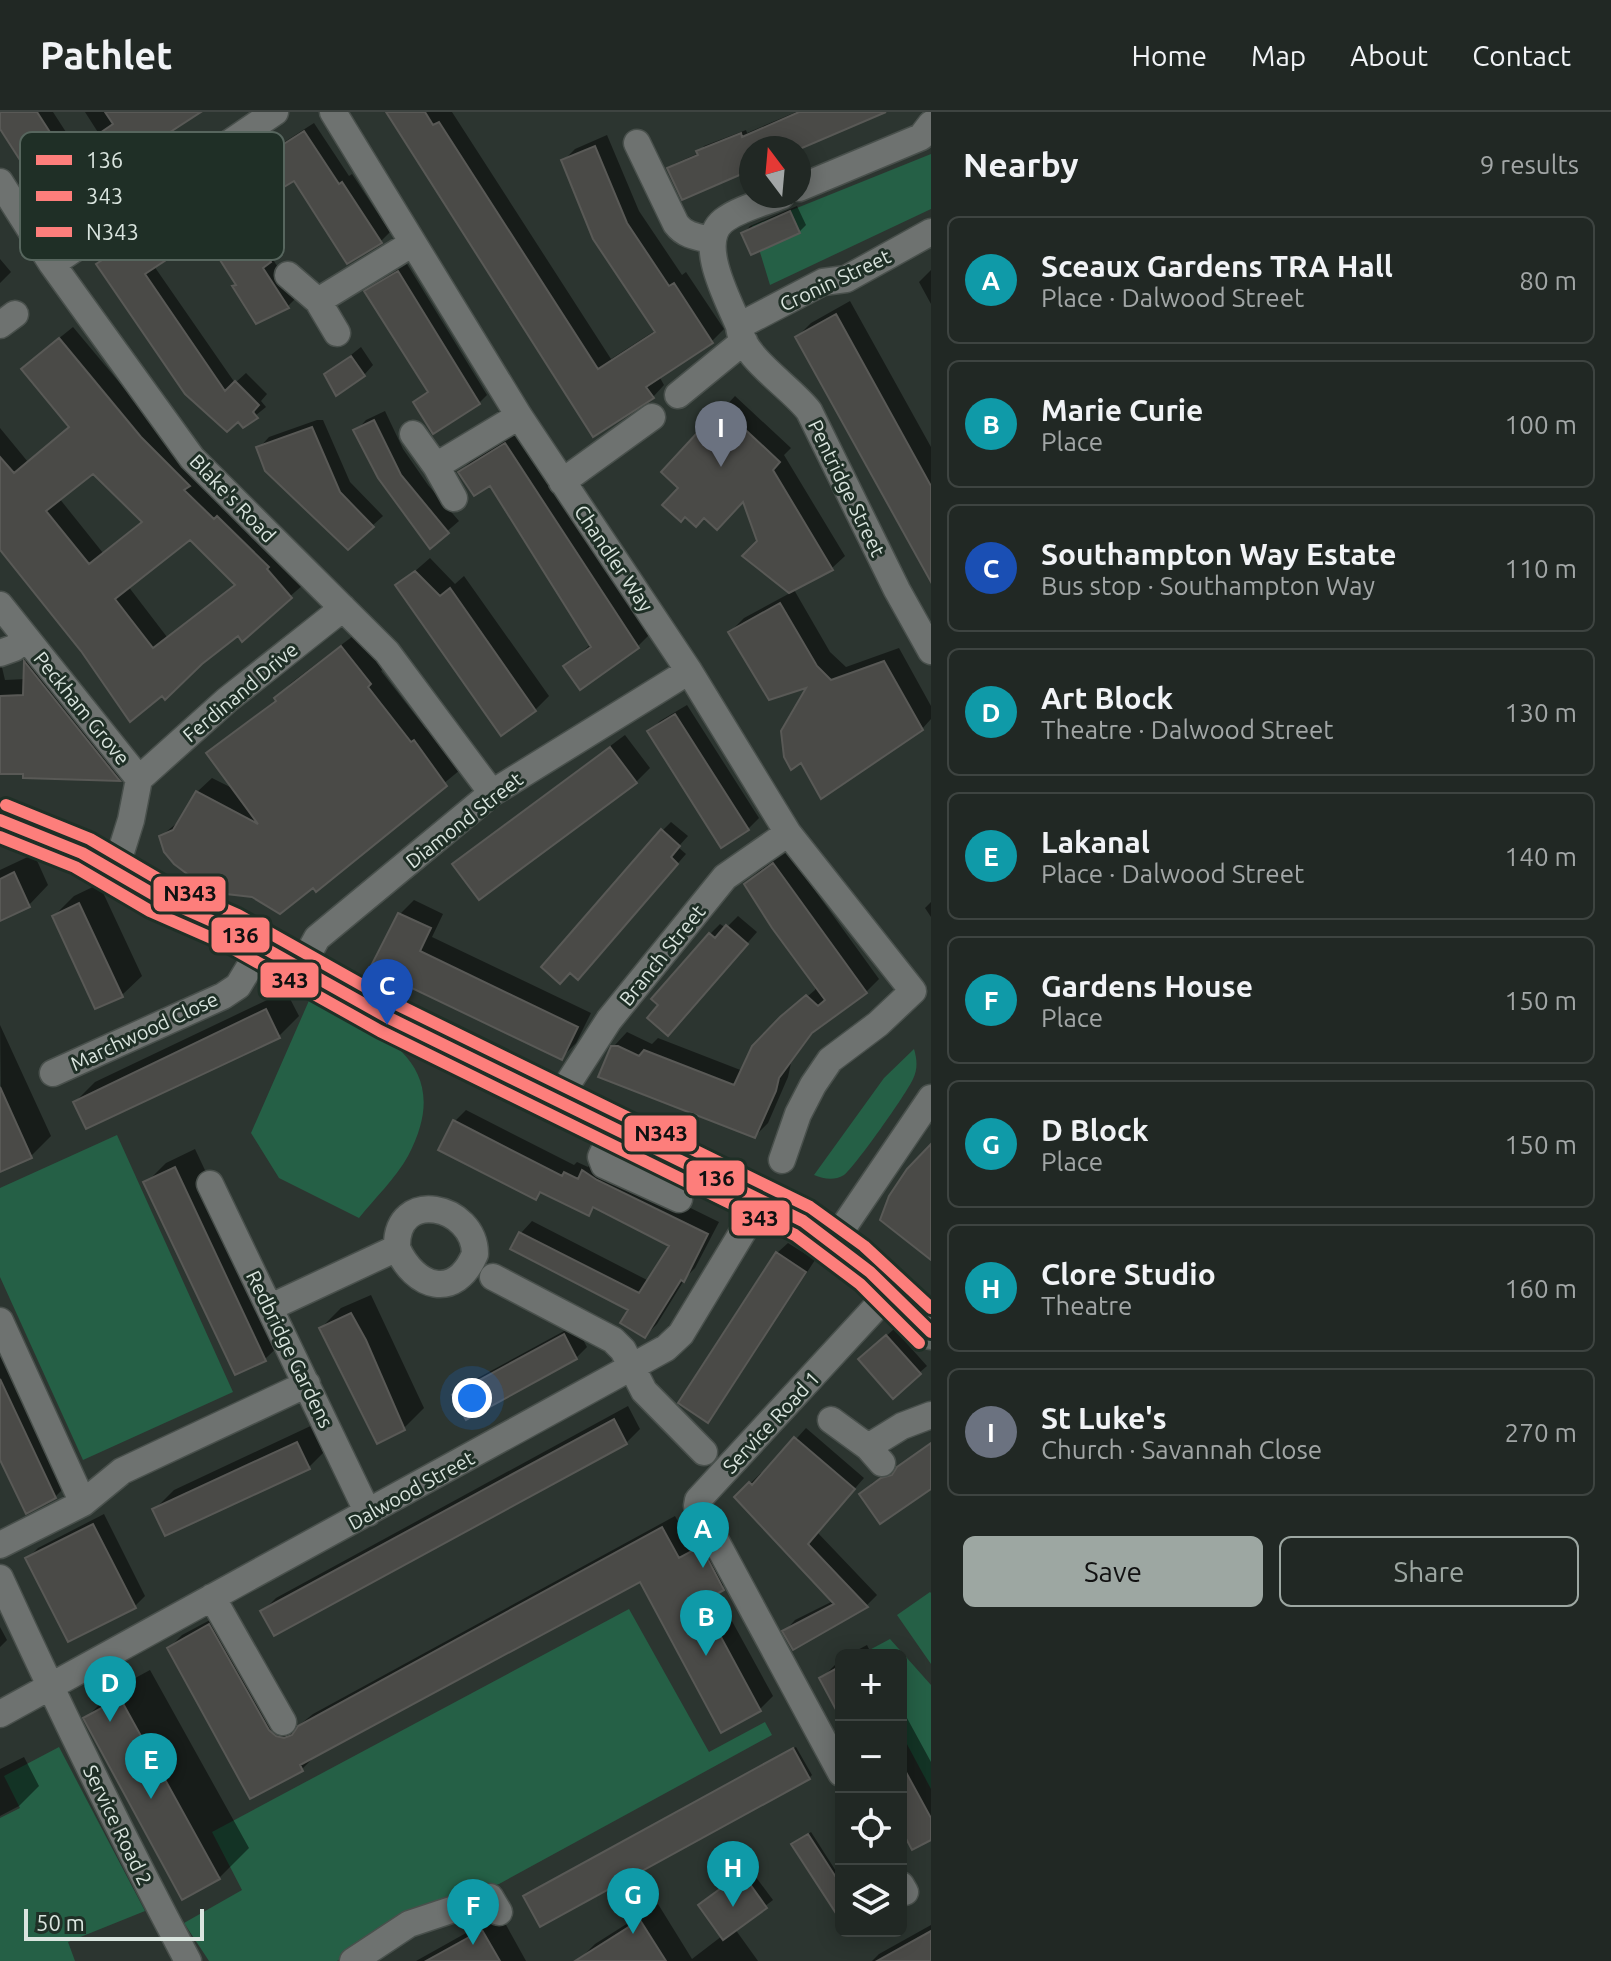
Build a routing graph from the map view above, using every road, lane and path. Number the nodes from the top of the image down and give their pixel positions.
1 (275, 112) edge
2 (333, 112) edge
3 (931, 124) edge
4 (246, 132) edge
5 (637, 143) dead end
6 (0, 182) edge
7 (811, 183) edge
8 (754, 208) edge
9 (20, 214) edge
10 (931, 232) edge
11 (712, 240) junction
12 (413, 243) junction
13 (49, 260) edge
14 (58, 260) edge
15 (52, 264) junction
16 (288, 275) dead end
17 (318, 301) junction
18 (337, 333) dead end
19 (742, 334) junction
20 (678, 395) dead end
21 (519, 416) junction
22 (652, 417) dead end
23 (413, 434) dead end
24 (436, 466) junction
25 (562, 482) junction
26 (454, 498) dead end
27 (0, 605) edge
28 (343, 608) junction
29 (26, 638) junction
30 (931, 651) edge
31 (0, 653) edge
32 (689, 671) junction
33 (139, 779) junction
34 (492, 793) junction
35 (0, 820) edge
36 (788, 833) junction
37 (115, 871) junction
38 (261, 948) junction
39 (300, 969) junction
40 (53, 1073) dead end
41 (931, 1098) edge
42 (558, 1099) junction
43 (615, 1127) junction
44 (782, 1160) dead end
45 (210, 1184) dead end
46 (679, 1199) dead end
47 (762, 1200) junction
48 (834, 1241) junction
49 (397, 1248) dead end
50 (493, 1277) dead end
51 (890, 1292) junction
52 (271, 1307) junction
53 (0, 1321) edge
54 (931, 1332) edge
55 (632, 1368) junction
56 (307, 1384) junction
57 (931, 1415) edge
58 (831, 1420) dead end
59 (704, 1452) dead end
60 (83, 1503) junction
61 (368, 1513) junction
62 (0, 1545) edge
63 (0, 1578) edge
64 (212, 1597) junction
65 (49, 1687) junction
66 (0, 1714) edge
67 (283, 1722) dead end
68 (835, 1762) edge
69 (499, 1912) dead end
70 (188, 1961) edge
71 (353, 1961) edge

1 - 4 street
2 - 12 street, Chandler Way
3 - 7 street
5 - 11 street
6 - 9 street, Blake's Road
8 - 11 street
10 - 19 street, Cronin Street
11 - 19 street, Pentridge Street
12 - 17 street
12 - 21 street, Chandler Way
13 - 15 street, Blake's Road
14 - 15 street
15 - 28 street, Blake's Road
16 - 17 street
17 - 18 street
19 - 20 street, Cronin Street
19 - 30 street, Pentridge Street
21 - 24 street
21 - 25 street, Chandler Way
22 - 25 street
23 - 24 street
24 - 26 street
25 - 32 street, Chandler Way
27 - 29 street, Peckham Grove
28 - 33 street, Ferdinand Drive
28 - 34 street, Blake's Road
29 - 31 street, Peckham Grove
29 - 33 street, Peckham Grove
32 - 34 street, Diamond Street
32 - 36 street, Chandler Way
33 - 37 street, Peckham Grove
34 - 39 street, Diamond Street
35 - 37 main road
36 - 42 street, Branch Street
36 - 44 street, Chandler Way
37 - 38 main road
38 - 39 main road
38 - 40 street, Marchwood Close
39 - 42 main road
41 - 48 street
42 - 43 main road
43 - 46 street
43 - 47 main road
45 - 52 street, Redbridge Gardens
47 - 48 main road
47 - 55 street, Dalwood Street
48 - 51 main road
49 - 52 street
50 - 55 street
51 - 54 main road
51 - 68 street, Service Road 1
52 - 56 street, Redbridge Gardens
53 - 60 street
55 - 59 street
55 - 61 street, Dalwood Street
56 - 60 street
56 - 61 street, Redbridge Gardens
57 - 58 street
60 - 62 street
61 - 64 street, Dalwood Street
63 - 65 street, Service Road 2
64 - 65 street, Dalwood Street
64 - 67 street
65 - 66 street, Dalwood Street
65 - 70 street, Service Road 2
69 - 71 street

